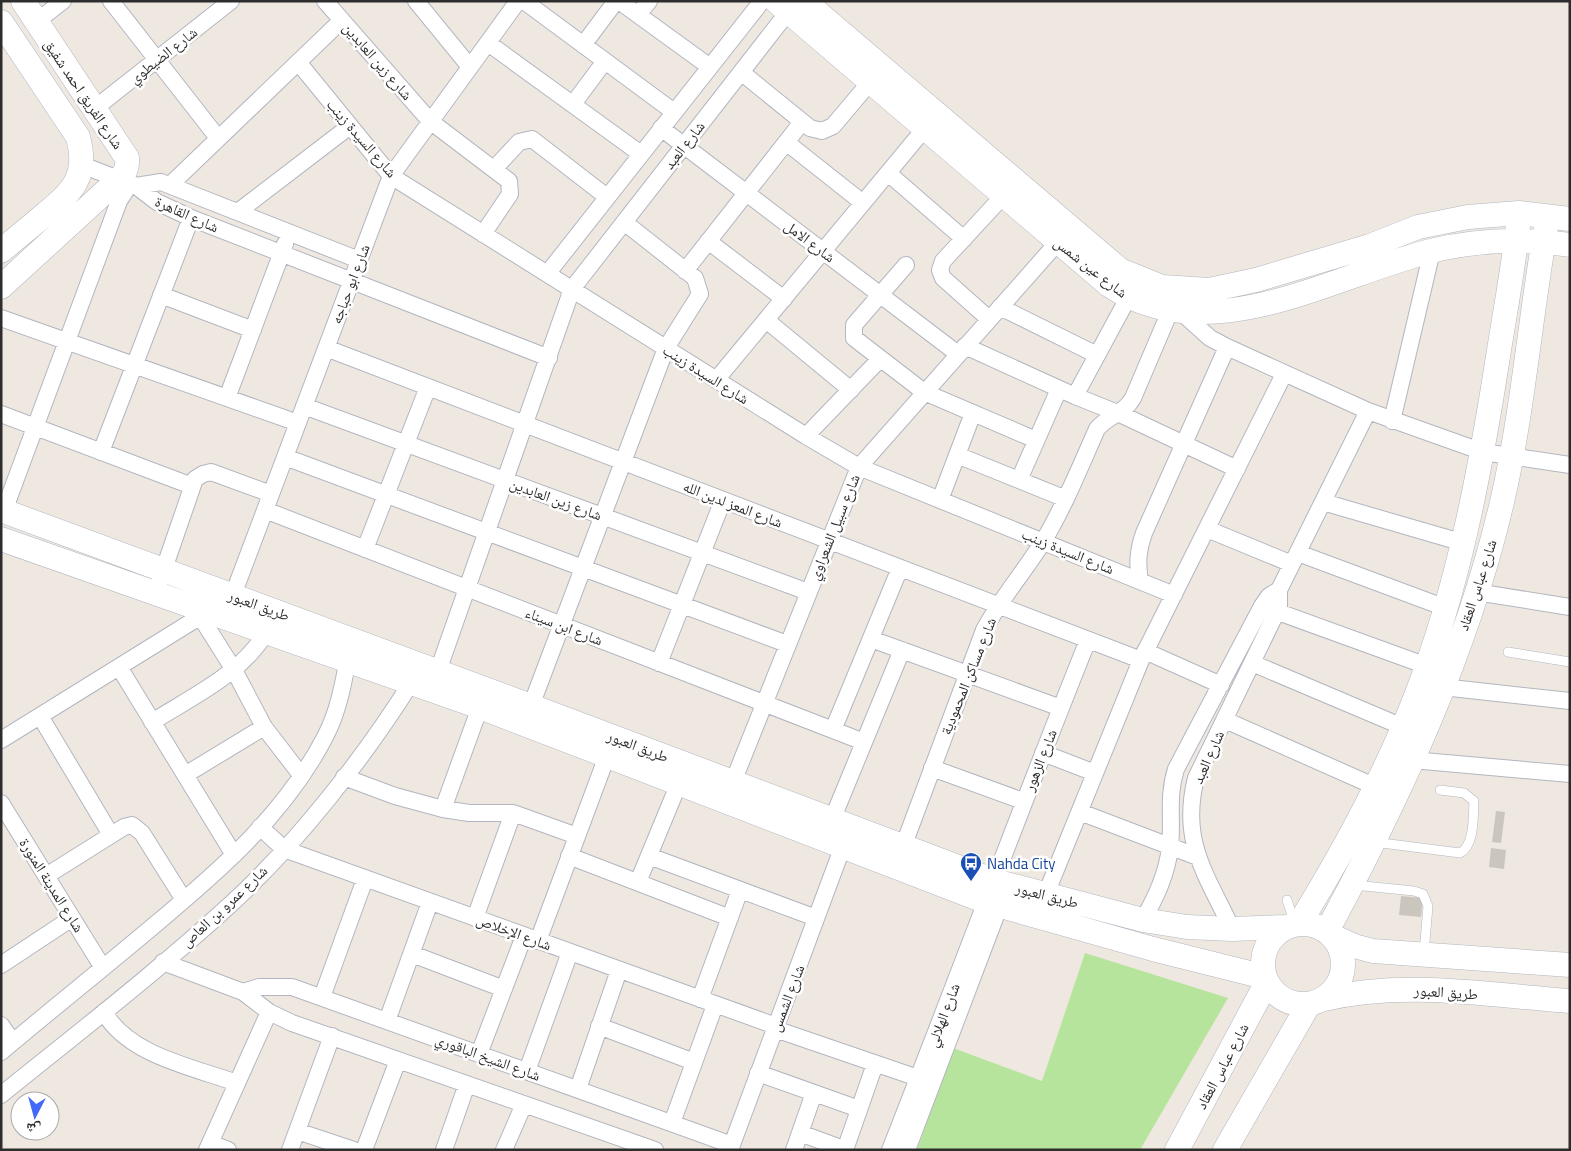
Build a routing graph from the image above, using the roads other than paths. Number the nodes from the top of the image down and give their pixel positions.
1 (23, 1) edge
2 (63, 1) edge
3 (112, 1) edge
4 (325, 1) edge
5 (518, 1) edge
6 (524, 1) edge
7 (618, 1) edge
8 (649, 1) edge
9 (762, 1) edge
10 (230, 2) edge
11 (420, 3) edge
12 (791, 4) edge
13 (638, 15) junction
14 (342, 20) junction
15 (1, 22) edge
16 (36, 22) junction
17 (488, 42) junction
18 (584, 45) junction
19 (157, 60) junction
20 (605, 61) junction
21 (298, 62) junction
22 (470, 67) junction
23 (710, 67) junction
24 (740, 72) junction
25 (872, 81) junction
26 (573, 104) junction
27 (94, 109) junction
28 (674, 112) junction
29 (430, 121) junction
30 (802, 122) junction
31 (350, 126) junction
32 (926, 127) junction
33 (661, 128) junction
34 (218, 138) junction
35 (786, 142) junction
36 (684, 145) junction
37 (641, 154) junction
38 (82, 165) junction
39 (494, 169) junction
40 (888, 173) junction
41 (390, 176) junction
42 (128, 183) junction
43 (170, 185) junction
44 (745, 192) junction
45 (1004, 195) junction
46 (608, 197) junction
47 (863, 203) junction
48 (239, 211) junction
49 (1519, 214) junction
50 (1559, 217) edge
51 (191, 218) junction
52 (624, 222) junction
53 (290, 232) junction
54 (483, 234) junction
55 (964, 239) junction
56 (1516, 240) junction
57 (708, 241) junction
58 (1544, 241) junction
59 (1058, 242) junction
60 (1570, 245) edge
61 (1, 251) edge
62 (1432, 251) junction
63 (823, 252) junction
64 (282, 253) junction
65 (359, 260) junction
66 (906, 265) dead end
67 (685, 271) junction
68 (547, 274) junction
69 (351, 280) junction
70 (1, 287) edge
71 (572, 289) junction
72 (161, 295) junction
73 (880, 295) junction
74 (784, 298) junction
75 (1128, 298) junction
76 (1000, 307) junction
77 (1176, 312) junction
78 (1, 318) edge
79 (989, 319) junction
80 (766, 320) junction
81 (253, 330) junction
82 (67, 342) junction
83 (326, 348) junction
84 (666, 348) junction
85 (1227, 348) junction
86 (961, 350) junction
87 (1097, 355) junction
88 (549, 358) junction
89 (880, 359) junction
90 (134, 366) junction
91 (1284, 374) junction
92 (716, 380) junction
93 (428, 387) junction
94 (1058, 389) junction
95 (851, 390) junction
96 (924, 392) junction
97 (1075, 396) junction
98 (227, 398) junction
99 (304, 406) junction
100 (1368, 411) junction
101 (973, 413) junction
102 (1, 414) edge
103 (1120, 414) junction
104 (1392, 421) junction
105 (298, 423) junction
106 (526, 424) junction
107 (35, 426) junction
108 (806, 436) junction
109 (1036, 440) junction
110 (406, 444) junction
111 (1183, 445) junction
112 (100, 452) junction
113 (1483, 452) junction
114 (957, 455) junction
115 (1511, 456) junction
116 (285, 457) junction
117 (623, 462) junction
118 (1570, 465) edge
119 (858, 467) junction
120 (1236, 469) junction
121 (506, 480) junction
122 (1019, 480) junction
123 (192, 486) junction
124 (271, 494) junction
125 (386, 495) junction
126 (1066, 499) junction
127 (723, 500) junction
128 (940, 500) junction
129 (1323, 502) junction
130 (2, 510) edge
131 (265, 510) junction
132 (602, 516) junction
133 (1207, 529) junction
134 (487, 533) junction
135 (2, 540) edge
136 (828, 540) junction
137 (1043, 541) junction
138 (1464, 543) junction
139 (365, 548) junction
140 (702, 553) junction
141 (1295, 559) junction
142 (583, 568) junction
143 (900, 568) junction
144 (164, 570) junction
145 (1140, 581) junction
146 (468, 588) junction
147 (156, 592) junction
148 (808, 592) junction
149 (1476, 592) junction
150 (233, 595) junction
151 (1174, 595) junction
152 (999, 604) junction
153 (1569, 604) edge
154 (681, 605) junction
155 (1446, 608) junction
156 (1269, 609) junction
157 (204, 614) junction
158 (561, 625) junction
159 (267, 631) junction
160 (871, 639) junction
161 (1088, 640) junction
162 (787, 644) junction
163 (902, 650) junction
164 (1508, 652) dead end
165 (1143, 656) junction
166 (348, 659) junction
167 (659, 662) junction
168 (1570, 662) edge
169 (1252, 663) junction
170 (1427, 666) junction
171 (119, 667) junction
172 (234, 670) junction
173 (438, 671) junction
174 (967, 674) junction
175 (411, 682) junction
176 (1221, 685) junction
177 (1442, 687) junction
178 (1570, 701) edge
179 (764, 704) junction
180 (531, 706) junction
181 (480, 707) junction
182 (1061, 708) junction
183 (40, 716) junction
184 (1225, 720) junction
185 (152, 722) junction
186 (264, 727) junction
187 (1403, 727) junction
188 (833, 730) junction
189 (1, 740) edge
190 (864, 742) junction
191 (1043, 753) junction
192 (607, 756) junction
193 (1412, 760) junction
194 (932, 768) junction
195 (1096, 773) junction
196 (1570, 774) edge
197 (185, 775) junction
198 (301, 775) junction
199 (344, 777) junction
200 (733, 782) junction
201 (679, 783) junction
202 (1376, 786) junction
203 (1440, 790) dead end
204 (1023, 801) junction
205 (443, 809) junction
206 (4, 812) edge
207 (1080, 812) junction
208 (514, 813) junction
209 (832, 820) junction
210 (260, 827) junction
211 (111, 835) junction
212 (577, 836) junction
213 (1374, 842) junction
214 (843, 846) junction
215 (903, 847) junction
216 (1170, 848) junction
217 (284, 850) junction
218 (234, 855) junction
219 (569, 856) junction
220 (649, 856) junction
221 (1198, 857) junction
222 (46, 876) junction
223 (365, 879) junction
224 (638, 882) junction
225 (1352, 885) junction
226 (740, 890) junction
227 (998, 894) junction
228 (1046, 894) junction
229 (184, 900) junction
230 (1287, 900) dead end
231 (430, 902) junction
232 (72, 918) junction
233 (475, 918) junction
234 (730, 918) junction
235 (816, 918) junction
236 (1143, 920) junction
237 (1294, 925) junction
238 (1232, 929) junction
239 (1331, 934) junction
240 (531, 938) junction
241 (570, 952) junction
242 (412, 954) junction
243 (1424, 954) junction
244 (3, 959) edge
245 (163, 962) junction
246 (1570, 965) edge
247 (103, 968) junction
248 (619, 970) junction
249 (1266, 979) junction
250 (504, 989) junction
251 (243, 992) junction
252 (322, 997) junction
253 (700, 999) junction
254 (1570, 1001) edge
255 (1316, 1002) junction
256 (715, 1005) junction
257 (104, 1012) junction
258 (269, 1012) junction
259 (387, 1021) junction
260 (1, 1024) edge
261 (600, 1026) junction
262 (775, 1028) junction
263 (332, 1036) junction
264 (7, 1047) edge
265 (479, 1054) junction
266 (398, 1060) junction
267 (694, 1062) junction
268 (875, 1064) junction
269 (526, 1071) junction
270 (758, 1073) junction
271 (918, 1078) junction
272 (237, 1083) junction
273 (467, 1084) junction
274 (578, 1089) junction
275 (814, 1093) junction
276 (1, 1095) edge
277 (524, 1104) junction
278 (859, 1109) junction
279 (672, 1123) junction
280 (297, 1131) junction
281 (800, 1133) junction
282 (621, 1144) edge
283 (208, 1147) edge
284 (731, 1147) edge
285 (228, 1150) edge
286 (290, 1150) edge
287 (354, 1150) edge
288 (364, 1150) edge
289 (444, 1150) edge
290 (504, 1150) edge
291 (655, 1150) edge
292 (794, 1150) edge
293 (846, 1150) edge
294 (890, 1150) edge
295 (907, 1150) edge
296 (1177, 1150) edge
297 (1225, 1150) edge

1 - 16 street, شارع الفريق احمد شفيق
2 - 16 street
3 - 19 street
4 - 14 street, شارع زين العابدين
5 - 17 street, شارع ابو حباجه
6 - 18 street
7 - 13 street
7 - 18 street
8 - 13 street
9 - 23 street, شارع العبد
10 - 19 street, شارع الضيطوي
11 - 22 street
12 - 24 street, شارع العبد
12 - 25 street, شارع عين شمس
12 - 49 street, شارع عين شمس
13 - 23 street
14 - 21 street
14 - 29 street, شارع زين العابدين
15 - 38 street, شارع الفريق احمد شفيق
16 - 27 street, شارع الفريق احمد شفيق
17 - 22 street, شارع ابو حباجه
17 - 26 street
18 - 20 street
19 - 27 street, شارع الضيطوي
19 - 34 street
20 - 26 street
20 - 28 street
21 - 31 street, شارع السيدة زينب
21 - 34 street
22 - 29 street, شارع ابو حباجه
23 - 28 street, شارع العبد
24 - 30 street
24 - 36 street, شارع العبد
25 - 30 street
25 - 32 street, شارع عين شمس
26 - 37 street
27 - 42 street, شارع الفريق احمد شفيق
28 - 33 street, شارع العبد
29 - 39 street, شارع زين العابدين
29 - 41 street, شارع ابو حباجه
30 - 35 street
31 - 41 street, شارع السيدة زينب
31 - 48 street
32 - 40 street
32 - 45 street, شارع عين شمس
33 - 36 street, شارع الامل
33 - 37 street, شارع العبد
34 - 43 street
35 - 44 street
35 - 47 street
36 - 44 street, شارع الامل
36 - 52 street, شارع العبد
37 - 46 street, شارع العبد
38 - 42 street
38 - 61 street, شارع الفريق احمد شفيق
39 - 46 street
39 - 54 street, شارع زين العابدين
40 - 47 street
40 - 55 street
41 - 54 street, شارع السيدة زينب
41 - 65 street, شارع ابو حباجه
42 - 43 street, شارع القاهرة
42 - 51 street, شارع القاهرة
42 - 70 street, شارع الفريق احمد شفيق
42 - 82 street
43 - 48 street, شارع القاهرة
44 - 57 street
44 - 63 street, شارع الامل
45 - 55 street
45 - 59 street, شارع عين شمس
46 - 68 street, شارع العبد
47 - 63 street
48 - 53 street, شارع القاهرة
49 - 50 street, شارع عين شمس
49 - 56 street, شارع عباس العقاد
50 - 58 street, شارع عباس العقاد
51 - 64 street, شارع القاهرة
51 - 72 street
52 - 67 street
52 - 71 street, شارع العبد
53 - 64 street
53 - 65 street, شارع القاهرة
54 - 68 street, شارع السيدة زينب
55 - 79 street
56 - 58 street, شارع عين شمس
56 - 62 street, شارع عين شمس
56 - 113 street, شارع عباس العقاد
57 - 67 street
57 - 74 street
58 - 60 street, شارع عين شمس
58 - 115 street, شارع عباس العقاد
59 - 75 street, شارع عين شمس
59 - 76 street, شارع سبيل الشعراوي
62 - 77 street, شارع عين شمس
62 - 104 street
63 - 73 street, شارع الامل
63 - 74 street
64 - 69 street, شارع القاهرة
64 - 81 street
65 - 69 street, شارع ابو حباجه
66 - 73 street
67 - 84 street
68 - 71 street, شارع السيدة زينب
69 - 83 street, شارع ابو حباجه
69 - 88 street, شارع القاهرة
71 - 84 street, شارع السيدة زينب
71 - 88 street, شارع العبد
72 - 81 street
72 - 90 street
73 - 86 street, شارع الامل
73 - 89 street
74 - 80 street
75 - 77 street, شارع عين شمس
75 - 87 street
76 - 79 street, شارع سبيل الشعراوي
76 - 87 street
77 - 85 street
77 - 103 street, شارع مساكن المحمودية
78 - 82 street
79 - 86 street, شارع سبيل الشعراوي
80 - 92 street
80 - 95 street
81 - 98 street
82 - 90 street
82 - 107 street
83 - 93 street, شارع المعز لدين الله
83 - 99 street, شارع ابو حباجه
84 - 92 street, شارع السيدة زينب
84 - 117 street
85 - 91 street
85 - 111 street
86 - 94 street, شارع الامل
86 - 96 street, شارع سبيل الشعراوي
87 - 97 street
88 - 106 street, شارع العبد
89 - 95 street
89 - 96 street
90 - 98 street
90 - 112 street
91 - 100 street
91 - 120 street
92 - 108 street, شارع السيدة زينب
93 - 106 street, شارع المعز لدين الله
93 - 110 street
94 - 97 street, شارع الامل
94 - 109 street
95 - 108 street
96 - 101 street
96 - 119 street, شارع سبيل الشعراوي
97 - 103 street, شارع الامل
98 - 105 street
99 - 105 street, شارع ابو حباجه
99 - 110 street, شارع زين العابدين
100 - 104 street
100 - 129 street, شارع العبد
101 - 109 street
101 - 114 street
102 - 107 street
103 - 111 street, شارع الامل
103 - 126 street, شارع مساكن المحمودية
104 - 113 street
105 - 116 street, شارع ابو حباجه
106 - 117 street, شارع المعز لدين الله
106 - 121 street, شارع العبد
107 - 112 street
107 - 130 street
108 - 119 street, شارع السيدة زينب
109 - 122 street
110 - 121 street, شارع زين العابدين
110 - 125 street
111 - 120 street, شارع الامل
111 - 145 street
112 - 123 street
113 - 115 street
113 - 138 street, شارع عباس العقاد
114 - 122 street
114 - 128 street
115 - 118 street
115 - 149 street, شارع عباس العقاد
116 - 124 street, شارع ابو حباجه
116 - 125 street
117 - 127 street, شارع المعز لدين الله
117 - 132 street
119 - 128 street, شارع السيدة زينب
119 - 136 street, شارع سبيل الشعراوي
120 - 133 street
121 - 132 street, شارع زين العابدين
121 - 134 street, شارع العبد
122 - 126 street
123 - 124 street
123 - 144 street
124 - 131 street, شارع ابو حباجه
125 - 134 street
125 - 139 street
126 - 137 street, شارع مساكن المحمودية
127 - 136 street, شارع المعز لدين الله
127 - 140 street
128 - 137 street, شارع السيدة زينب
129 - 138 street
129 - 141 street, شارع العبد
130 - 144 street, طريق العبور
131 - 139 street, شارع ابن سيناء
131 - 150 street, شارع ابو حباجه
132 - 140 street, شارع زين العابدين
132 - 142 street
133 - 141 street
133 - 151 street
134 - 142 street
134 - 146 street, شارع العبد
135 - 147 street, طريق العبور
136 - 143 street, شارع المعز لدين الله
136 - 148 street, شارع سبيل الشعراوي
137 - 145 street, شارع السيدة زينب
137 - 152 street, شارع مساكن المحمودية
138 - 155 street, شارع عباس العقاد
139 - 146 street, شارع ابن سيناء
140 - 148 street, شارع زين العابدين
140 - 154 street
141 - 155 street
141 - 156 street, شارع العبد
142 - 154 street
142 - 158 street
143 - 152 street, شارع المعز لدين الله
143 - 160 street
144 - 147 street
144 - 150 street, طريق العبور
145 - 151 street, شارع السيدة زينب
146 - 158 street, شارع ابن سيناء
146 - 173 street, شارع العبد
147 - 157 street, طريق العبور
148 - 162 street, شارع سبيل الشعراوي
149 - 153 street
149 - 177 street, شارع عباس العقاد
150 - 173 street, طريق العبور
151 - 165 street
152 - 161 street, شارع المعز لدين الله
152 - 174 street, شارع مساكن المحمودية
154 - 162 street
154 - 167 street
155 - 170 street, شارع عباس العقاد
156 - 169 street, شارع العبد
156 - 170 street
156 - 176 street, شارع العبد
157 - 159 street, طريق العبور
157 - 171 street
157 - 172 street
158 - 167 street, شارع ابن سيناء
158 - 180 street
159 - 166 street, طريق العبور
159 - 172 street
160 - 163 street
160 - 188 street
161 - 165 street, شارع المعز لدين الله
161 - 182 street, شارع الزهور
162 - 179 street, شارع سبيل الشعراوي
163 - 174 street
163 - 190 street
164 - 168 lane
165 - 176 street, شارع المعز لدين الله
165 - 195 street
166 - 175 street, طريق العبور
166 - 198 street, شارع عمرو بن العاص
167 - 179 street, شارع ابن سيناء
169 - 184 street, شارع العبد
169 - 187 street
170 - 187 street, شارع عباس العقاد
171 - 183 street
171 - 185 street
172 - 185 street
172 - 186 street
173 - 180 street, طريق العبور
174 - 182 street
174 - 194 street, شارع مساكن المحمودية
175 - 181 street, طريق العبور
175 - 199 street, شارع عمرو بن العاص
176 - 216 street, شارع العبد
177 - 178 street
177 - 193 street, شارع عباس العقاد
179 - 188 street, شارع ابن سيناء
179 - 200 street, شارع سبيل الشعراوي
180 - 200 street, طريق العبور
181 - 192 street, طريق العبور
181 - 205 street
182 - 191 street, شارع الزهور
183 - 189 street
183 - 211 street
184 - 202 street
184 - 221 street, شارع العبد
185 - 197 street
186 - 197 street
186 - 198 street
187 - 202 street, شارع عباس العقاد
188 - 190 street, شارع ابن سيناء
190 - 209 street
191 - 195 street
191 - 204 street, شارع الزهور
192 - 201 street, طريق العبور
192 - 212 street
193 - 196 street
193 - 213 street, شارع عباس العقاد
194 - 204 street
194 - 215 street, شارع مساكن المحمودية
195 - 207 street
197 - 218 street
198 - 210 street, شارع عمرو بن العاص
199 - 205 street
199 - 217 street, شارع عمرو بن العاص
200 - 209 street, طريق العبور
201 - 214 street, طريق العبور
201 - 220 street
202 - 237 street, شارع عباس العقاد
203 - 213 lane
204 - 227 street, شارع الزهور
205 - 208 street
206 - 222 street, شارع المدينة المنورة
207 - 216 street
207 - 228 street
208 - 212 street
208 - 233 street
209 - 215 street, طريق العبور
210 - 217 street, شارع الإخلاص
210 - 218 street, شارع عمرو بن العاص
211 - 222 street
211 - 229 street
212 - 219 street
213 - 225 street, شارع عباس العقاد
214 - 227 street, طريق العبور
214 - 235 street, شارع الشمس
215 - 227 street, طريق العبور
216 - 221 street
216 - 236 street, شارع العبد
217 - 223 street, شارع الإخلاص
217 - 245 street, شارع عمرو بن العاص
218 - 229 street, شارع عمرو بن العاص
219 - 224 street
219 - 240 street
220 - 224 street
220 - 226 street
221 - 238 street, شارع العبد
222 - 232 street, شارع المدينة المنورة
223 - 231 street, شارع الإخلاص
223 - 252 street
224 - 234 street
225 - 239 street, شارع عباس العقاد
225 - 243 lane
226 - 234 street
226 - 235 street
227 - 228 street, طريق العبور
227 - 249 street, طريق العبور
227 - 271 street, شارع الهلالي
227 - 295 street, شارع الهلالي
228 - 236 street, طريق العبور
229 - 247 street, شارع عمرو بن العاص
230 - 237 lane
231 - 233 street, شارع الإخلاص
231 - 242 street
232 - 244 street
232 - 247 street, شارع المدينة المنورة
233 - 240 street, شارع الإخلاص
234 - 253 street
235 - 262 street, شارع الشمس
236 - 238 street, طريق العبور
237 - 238 street, طريق العبور
237 - 239 street
237 - 249 street
239 - 243 street
239 - 255 street
240 - 241 street, شارع الإخلاص
240 - 250 street
241 - 248 street, شارع الإخلاص
241 - 269 street
242 - 250 street
242 - 259 street
243 - 246 street
245 - 251 street
245 - 257 street, شارع عمرو بن العاص
247 - 264 street, شارع عمرو بن العاص
248 - 253 street, شارع الإخلاص
248 - 261 street
249 - 255 street
249 - 296 street, شارع عباس العقاد
250 - 265 street
251 - 252 street, شارع الشيخ الباقوري
251 - 258 street
252 - 259 street, شارع الشيخ الباقوري
253 - 256 street, شارع الإخلاص
254 - 255 street, طريق العبور
255 - 297 street
256 - 262 street, شارع الإخلاص
256 - 267 street
257 - 272 street
257 - 276 street, شارع عمرو بن العاص
258 - 263 street
258 - 272 street
259 - 265 street, شارع الشيخ الباقوري
260 - 264 street
261 - 267 street
261 - 274 street
262 - 268 street, شارع الإخلاص
262 - 270 street, شارع الشمس
263 - 266 street
263 - 280 street
265 - 269 street, شارع الشيخ الباقوري
266 - 273 street
266 - 288 street
267 - 279 street
268 - 271 street, شارع الإخلاص
268 - 278 street
269 - 274 street, شارع الشيخ الباقوري
270 - 275 street
270 - 284 street, شارع الشمس
271 - 294 street, شارع الهلالي
272 - 283 street
273 - 277 street
273 - 289 street
274 - 279 street, شارع الشيخ الباقوري
275 - 278 street
275 - 281 street
277 - 282 street
277 - 290 street
278 - 293 street
279 - 284 street, شارع الشيخ الباقوري
280 - 286 street
280 - 287 street
281 - 292 street
281 - 293 street
282 - 291 street
283 - 285 street

